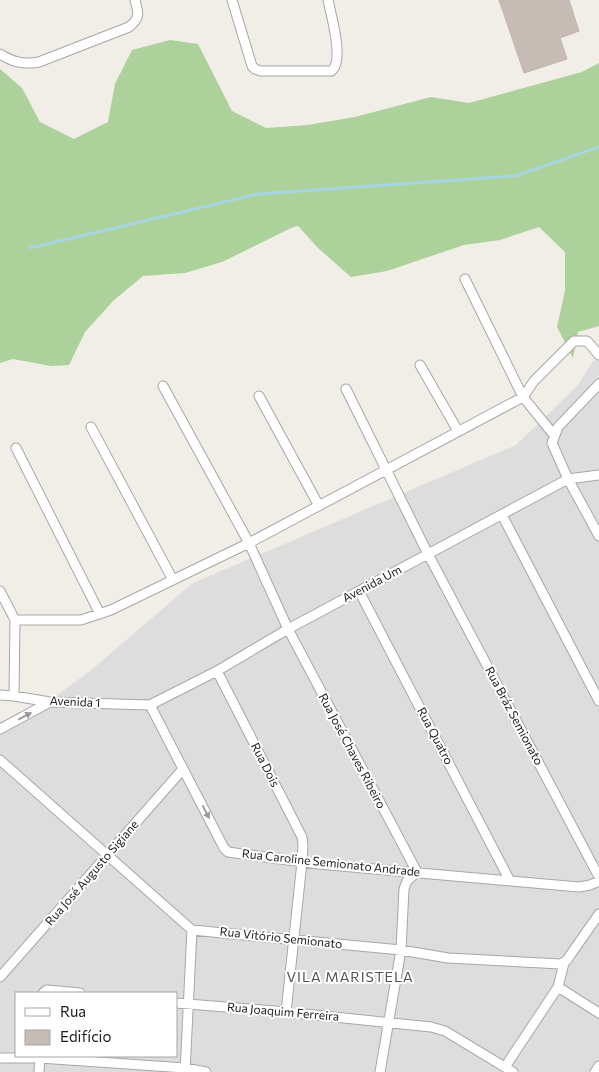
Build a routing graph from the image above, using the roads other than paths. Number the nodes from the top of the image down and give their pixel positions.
1 (136, 0) edge
2 (232, 0) edge
3 (328, 0) edge
4 (0, 54) edge
5 (466, 279) dead end
6 (599, 355) edge
7 (420, 365) dead end
8 (599, 384) edge
9 (163, 386) dead end
10 (346, 389) dead end
11 (596, 392) edge
12 (258, 396) dead end
13 (523, 397) junction
14 (91, 427) dead end
15 (458, 432) junction
16 (554, 435) junction
17 (16, 448) dead end
18 (386, 469) junction
19 (599, 474) edge
20 (568, 479) junction
21 (319, 506) junction
22 (502, 515) junction
23 (599, 536) edge
24 (249, 544) junction
25 (428, 554) junction
26 (173, 580) junction
27 (0, 591) edge
28 (359, 591) junction
29 (100, 614) junction
30 (15, 620) junction
31 (288, 629) junction
32 (217, 671) junction
33 (0, 695) edge
34 (14, 696) junction
35 (599, 701) edge
36 (50, 702) junction
37 (150, 705) junction
38 (0, 729) edge
39 (0, 760) edge
40 (183, 769) junction
41 (108, 855) junction
42 (302, 862) junction
43 (417, 872) junction
44 (599, 879) edge
45 (510, 881) junction
46 (599, 914) edge
47 (192, 930) junction
48 (294, 940) junction
49 (401, 950) junction
50 (564, 963) junction
51 (0, 977) edge
52 (558, 987) junction
53 (178, 1003) edge
54 (188, 1004) junction
55 (286, 1012) junction
56 (599, 1013) edge
57 (389, 1023) junction
58 (40, 1057) edge
59 (0, 1058) edge
60 (599, 1066) edge
61 (509, 1069) edge
62 (185, 1070) edge
63 (39, 1072) edge
64 (206, 1072) edge
65 (380, 1072) edge
66 (595, 1072) edge

1 - 4 street
2 - 3 street
5 - 13 street
6 - 13 street
7 - 15 street
8 - 11 street
9 - 24 street, Rua José Chaves Ribeiro
10 - 18 street, Rua Bráz Semionato
11 - 16 street
12 - 21 street
13 - 15 street
13 - 16 street
14 - 26 street
15 - 18 street
16 - 20 street
17 - 29 street
18 - 21 street
18 - 25 street, Rua Bráz Semionato
19 - 20 street, Avenida Um
20 - 22 street, Avenida Um
20 - 23 street
21 - 24 street
22 - 25 street, Avenida Um
22 - 35 street
24 - 26 street
24 - 31 street, Rua José Chaves Ribeiro
25 - 28 street, Avenida Um
25 - 44 street, Rua Bráz Semionato
26 - 29 street
27 - 30 street
28 - 31 street, Avenida Um
28 - 45 street, Rua Quatro
29 - 30 street
30 - 34 street
31 - 32 street, Avenida Um
31 - 43 street, Rua José Chaves Ribeiro
32 - 37 street, Avenida Um
32 - 42 street, Rua Dois
33 - 34 street, Avenida 1
34 - 36 street, Avenida 1
36 - 37 street, Avenida 1
38 -> 36 street
37 - 40 street, Rua Caroline Semionato Andrade
39 - 41 street
40 - 41 street, Rua José Augusto Sigiane
40 -> 42 street, Rua Caroline Semionato Andrade
41 - 47 street
41 - 51 street, Rua José Augusto Sigiane
42 - 43 street, Rua Caroline Semionato Andrade
42 - 48 street, Rua Dois
43 - 45 street, Rua Caroline Semionato Andrade
43 - 49 street
44 - 45 street, Rua Caroline Semionato Andrade
46 - 50 street
47 - 48 street, Rua Vitório Semionato
47 - 54 street
48 - 49 street, Rua Vitório Semionato
48 - 55 street, Rua Dois
49 - 50 street, Rua Vitório Semionato
49 - 57 street
50 - 52 street
52 - 56 street
52 - 61 street
53 - 54 street, Rua Joaquim Ferreira
54 - 55 street, Rua Joaquim Ferreira
54 - 62 street
55 - 57 street, Rua Joaquim Ferreira
57 - 61 street, Rua Joaquim Ferreira
57 - 65 street
58 - 59 street
58 - 62 street
58 - 63 street
60 - 66 street
62 - 64 street

